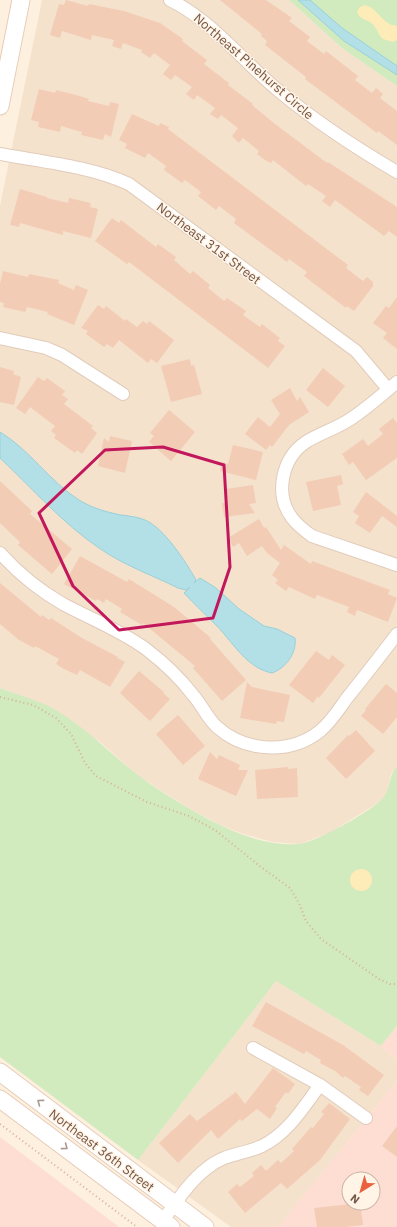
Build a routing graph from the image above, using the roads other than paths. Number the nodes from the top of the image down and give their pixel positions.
1 (21, 0) edge
2 (170, 0) edge
3 (0, 106) edge
4 (0, 154) edge
5 (397, 172) edge
6 (0, 338) edge
7 (393, 385) edge
8 (123, 394) dead end
9 (0, 553) edge
10 (397, 565) edge
11 (397, 634) edge
12 (254, 1048) dead end
13 (0, 1072) edge
14 (320, 1085) junction
15 (0, 1099) edge
16 (366, 1118) dead end
17 (175, 1205) junction
18 (167, 1224) edge
19 (205, 1227) edge

1 - 3 main road
2 - 5 street, Northeast Pinehurst Circle
4 - 7 street, Northeast 31st Street
6 - 8 street
7 - 10 street
9 - 11 street
12 - 14 street
17 -> 13 main road, Northeast 36th Street
14 - 16 street
14 - 17 street
15 -> 18 main road, Northeast 36th Street
17 - 18 street
17 - 19 main road, Northeast 36th Street

